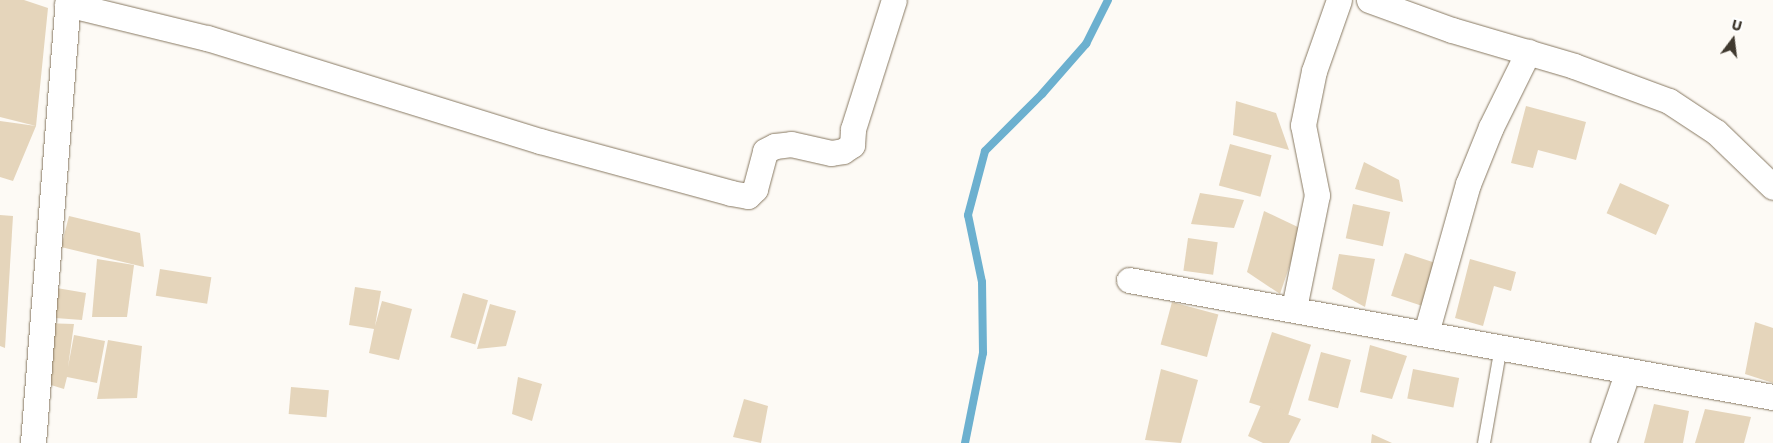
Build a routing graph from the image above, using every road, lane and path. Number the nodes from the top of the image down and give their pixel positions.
1 (894, 0) edge
2 (1339, 0) edge
3 (1369, 0) edge
4 (67, 2) edge
5 (1528, 52) junction
6 (1773, 187) edge
7 (1129, 280) dead end
8 (1294, 308) junction
9 (1426, 333) junction
10 (1501, 347) junction
11 (1628, 371) junction
12 (1773, 397) edge
13 (33, 443) edge
14 (1484, 443) edge
15 (1603, 443) edge

1 - 4 street
2 - 8 street
3 - 5 street
4 - 13 street
5 - 6 street
5 - 9 street
7 - 8 street
8 - 9 street
9 - 10 street
10 - 11 street
10 - 14 lane
11 - 12 street
11 - 15 street

